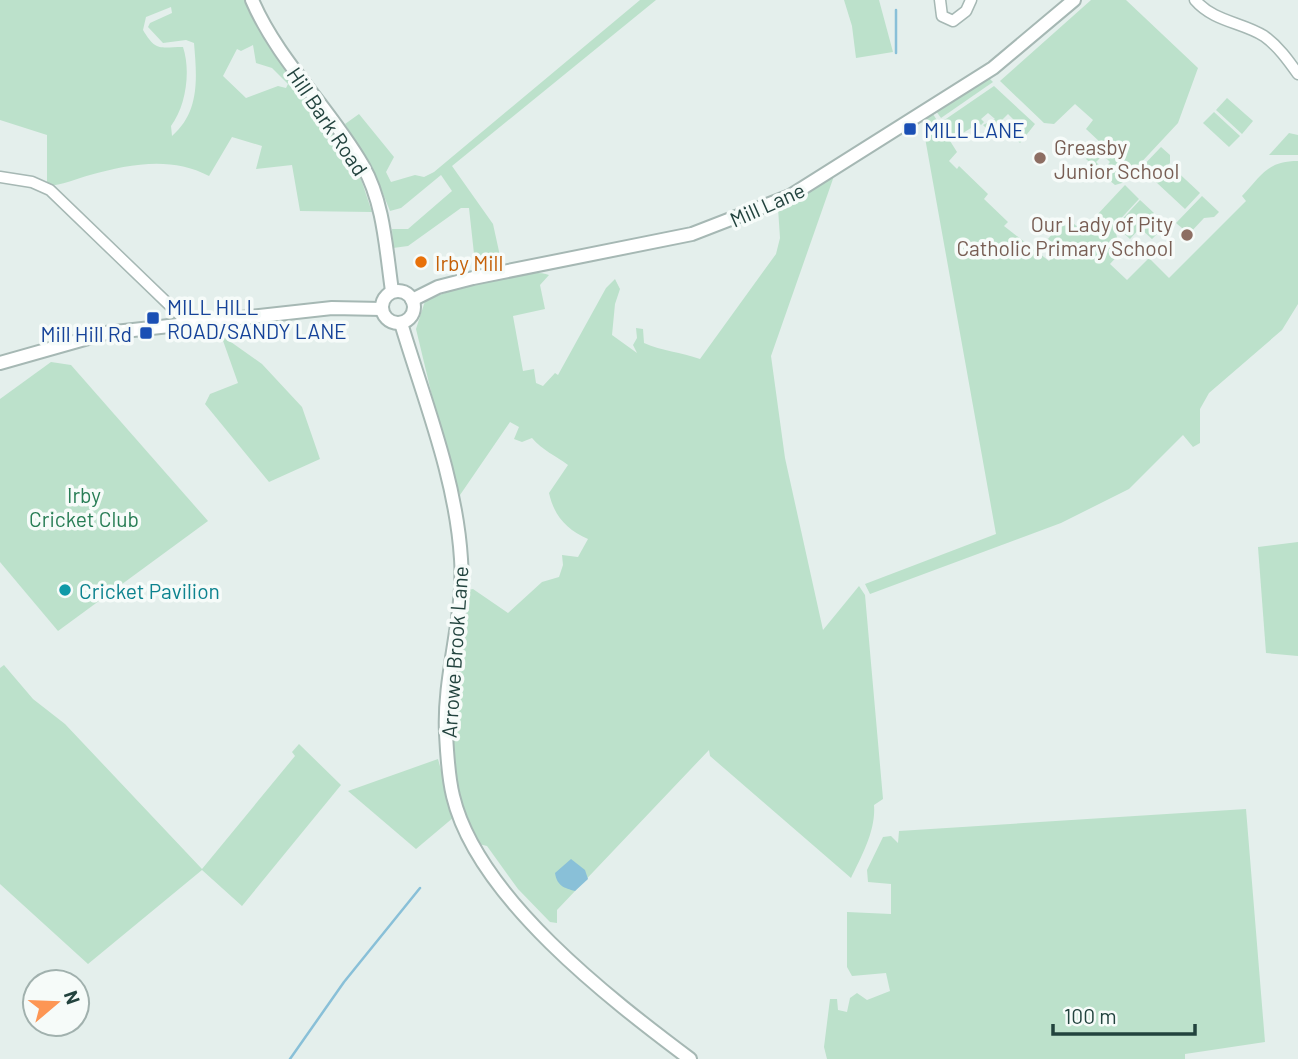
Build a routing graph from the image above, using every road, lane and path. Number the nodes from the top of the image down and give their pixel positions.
1 (251, 0) edge
2 (940, 0) edge
3 (971, 0) edge
4 (1074, 0) edge
5 (1195, 0) edge
6 (1298, 74) edge
7 (0, 177) edge
8 (392, 291) junction
9 (412, 300) junction
10 (382, 309) junction
11 (188, 323) junction
12 (401, 323) junction
13 (0, 363) edge
14 (690, 1059) edge

1 - 8 street, Hill Bark Road
2 - 3 street
4 - 9 street, Mill Lane
5 - 6 street
7 - 11 street
8 - 9 street
8 - 10 street
9 - 12 street
10 - 11 street
10 - 12 street
11 - 13 street
12 - 14 street, Arrowe Brook Lane

